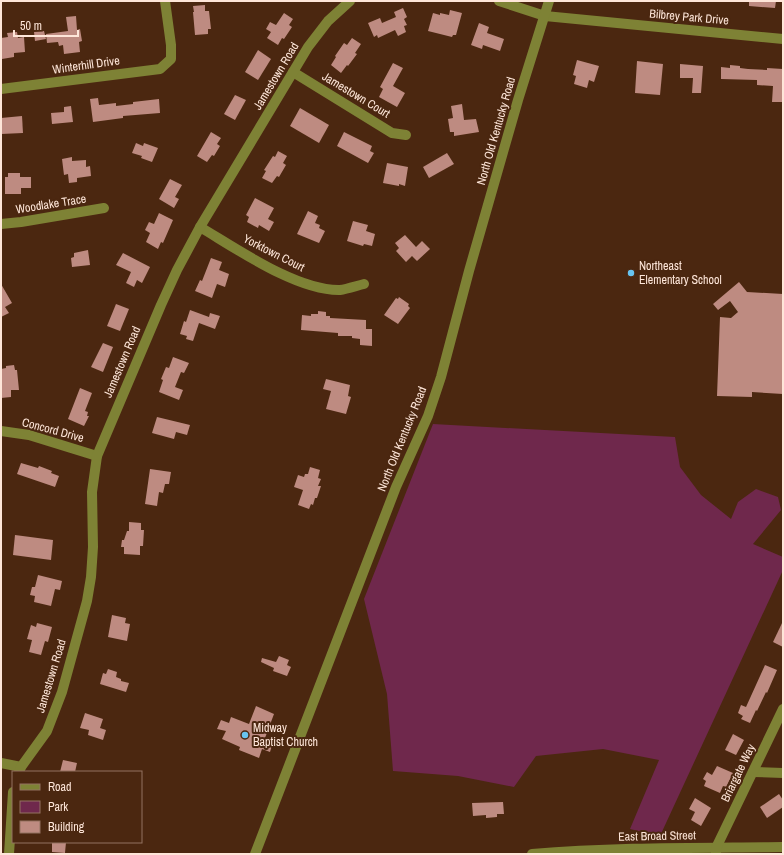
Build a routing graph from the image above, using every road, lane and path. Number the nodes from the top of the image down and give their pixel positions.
1 (165, 1) edge
2 (350, 1) edge
3 (499, 1) edge
4 (549, 1) edge
5 (544, 16) junction
6 (783, 39) edge
7 (293, 72) junction
8 (1, 89) edge
9 (406, 135) dead end
10 (104, 208) dead end
11 (1, 224) edge
12 (200, 227) junction
13 (364, 284) dead end
14 (1, 431) edge
15 (97, 456) junction
16 (783, 709) edge
17 (1, 763) edge
18 (20, 770) edge
19 (753, 772) junction
20 (783, 773) edge
21 (12, 808) edge
22 (783, 847) edge
23 (716, 851) edge
24 (9, 854) edge
25 (255, 854) edge
26 (532, 854) edge

1 - 8 street, Winterhill Drive
2 - 7 street, Jamestown Road
3 - 5 street
4 - 5 street, North Old Kentucky Road
5 - 6 street, Bilbrey Park Drive
5 - 25 street, North Old Kentucky Road
7 - 9 street, Jamestown Court
7 - 12 street, Jamestown Road
10 - 11 street, Woodlake Trace
12 - 13 street, Yorktown Court
12 - 15 street, Jamestown Road
14 - 15 street, Concord Drive
15 - 18 street, Jamestown Road
16 - 19 street, Briargate Way
17 - 18 street
19 - 20 street
19 - 23 street, Briargate Way
21 - 24 street
22 - 23 street, East Broad Street
23 - 26 street, East Broad Street

